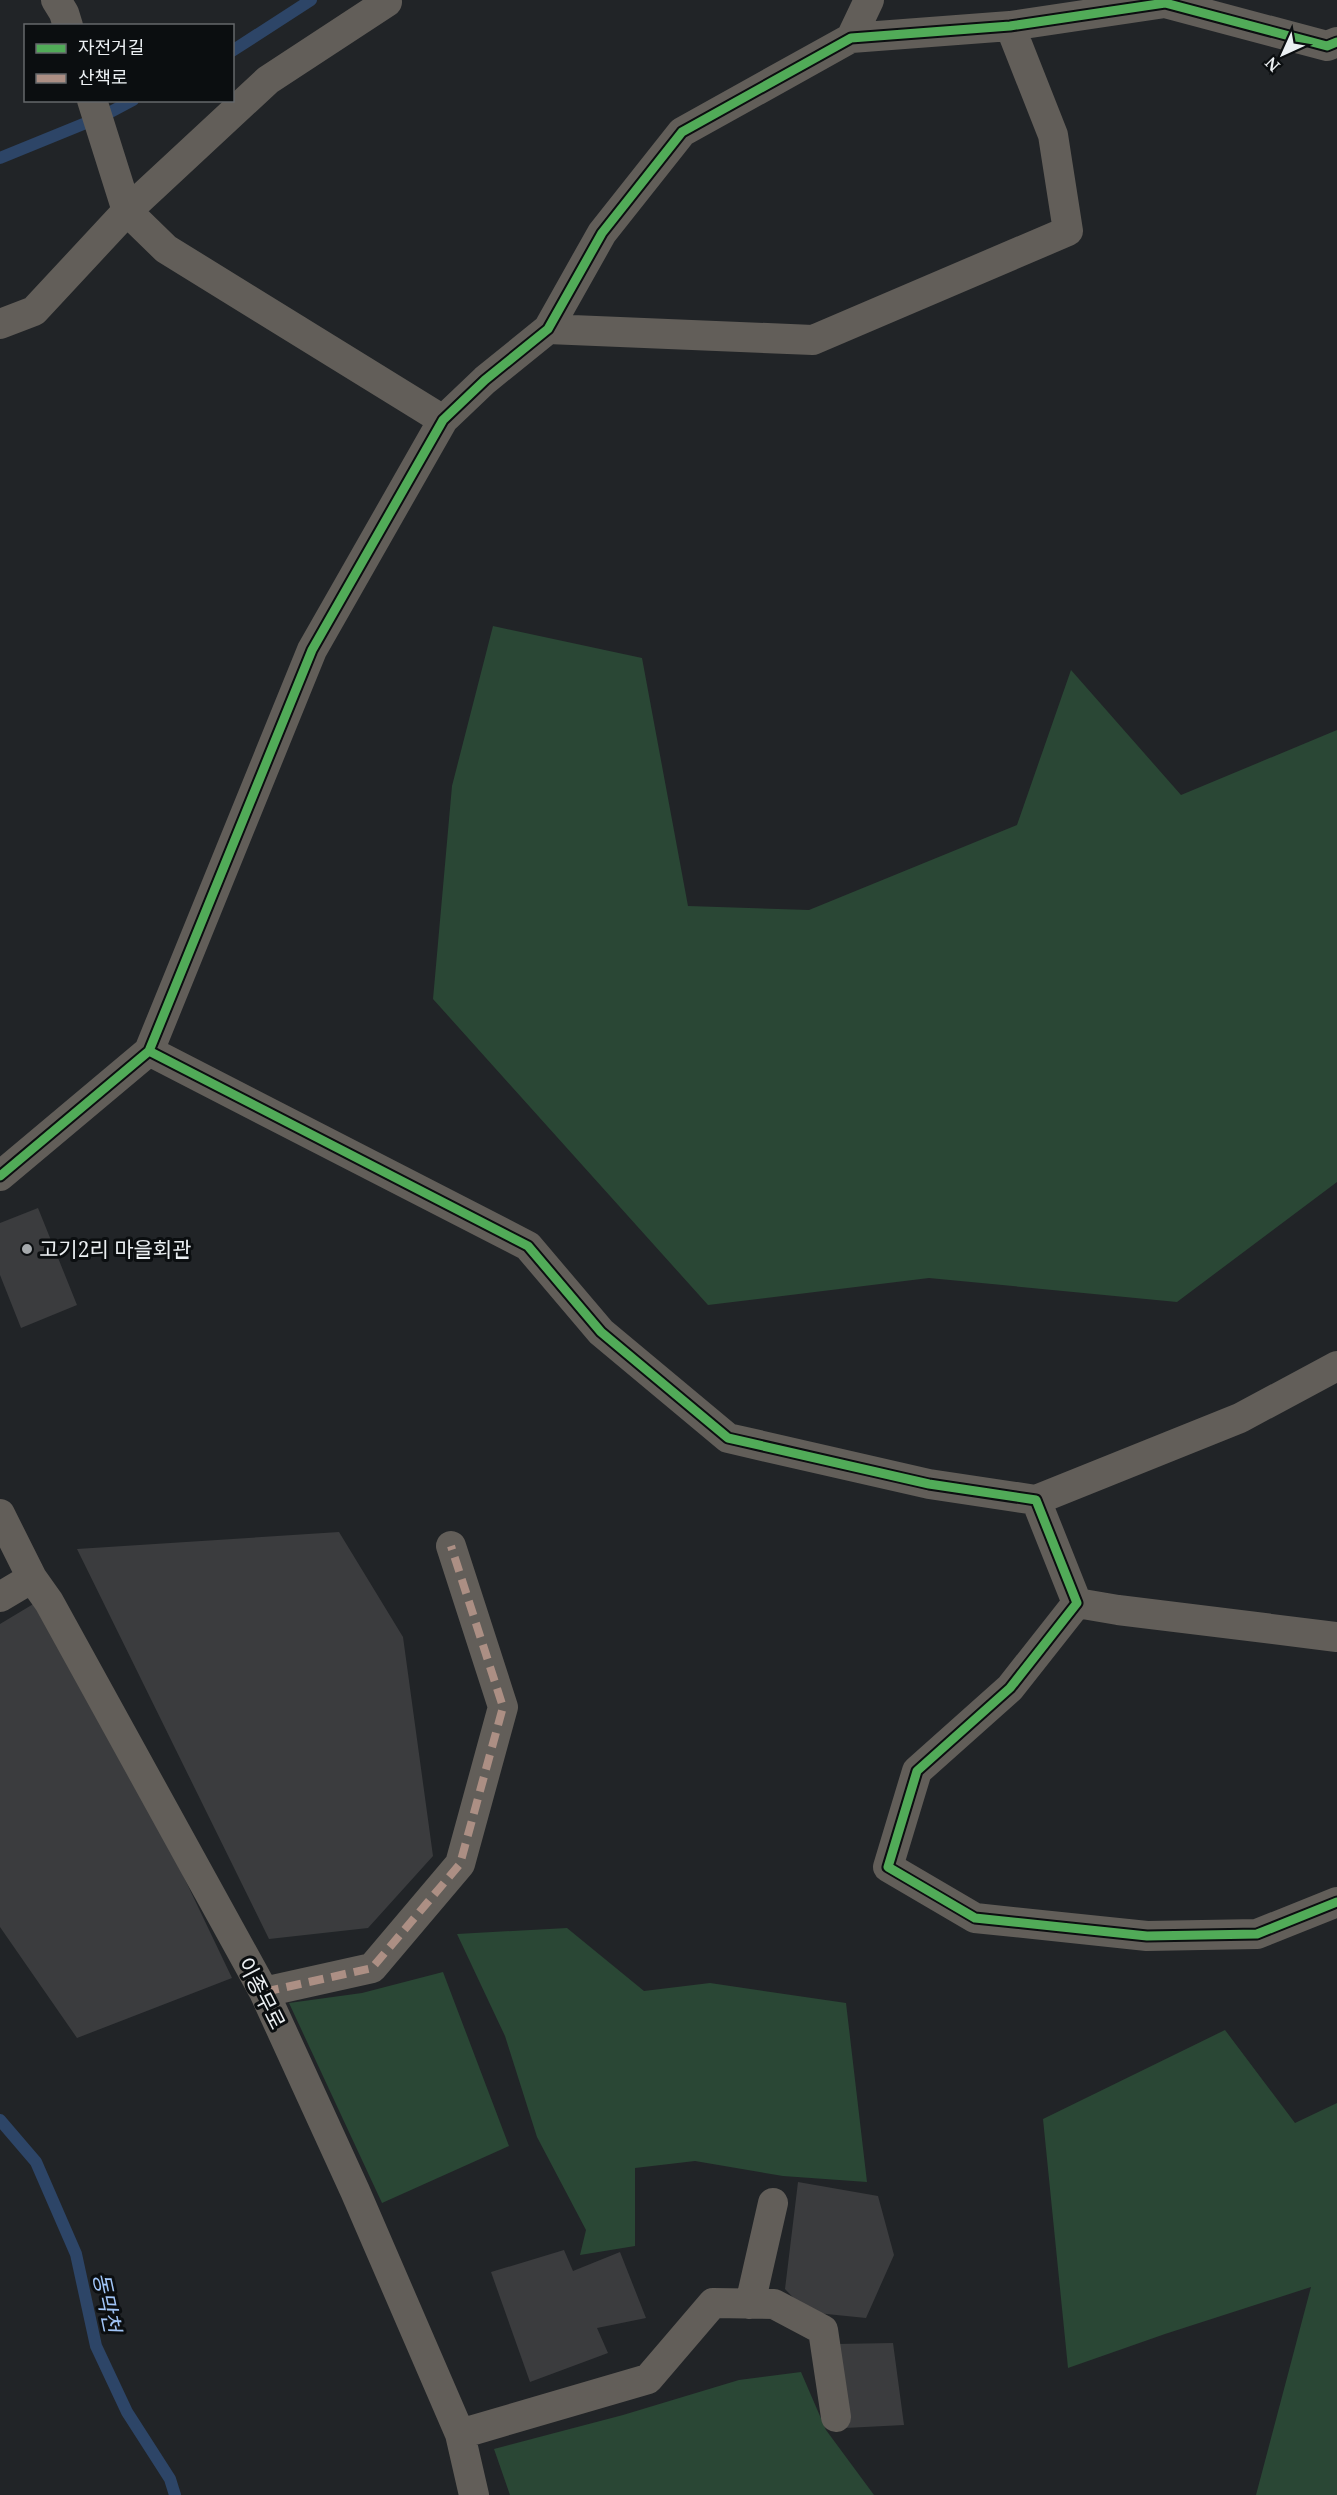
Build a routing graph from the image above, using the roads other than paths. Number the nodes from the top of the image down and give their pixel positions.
1 (56, 0) edge
2 (869, 0) edge
3 (387, 2) dead end
4 (67, 24) edge
5 (1010, 26) junction
6 (851, 38) junction
7 (1337, 42) edge
8 (93, 102) edge
9 (127, 211) junction
10 (0, 324) edge
11 (548, 329) junction
12 (443, 420) junction
13 (149, 1051) junction
14 (0, 1176) edge
15 (1337, 1366) edge
16 (1036, 1500) junction
17 (0, 1514) edge
18 (451, 1546) dead end
19 (32, 1578) junction
20 (0, 1597) edge
21 (1077, 1603) junction
22 (1337, 1637) edge
23 (1337, 1902) edge
24 (264, 1992) junction
25 (773, 2203) dead end
26 (750, 2304) junction
27 (836, 2417) dead end
28 (460, 2433) junction
29 (474, 2495) edge

1 - 4 street
2 - 6 street
3 - 9 street
5 - 6 street
5 - 7 street
5 - 11 street
6 - 11 street
8 - 9 street
9 - 10 street
9 - 12 street
11 - 12 street
12 - 13 street
13 - 14 street
13 - 16 street
15 - 16 street
16 - 21 street
17 - 19 street, 이종무로
18 - 24 street
19 - 20 street
19 - 24 street, 이종무로
21 - 22 street
21 - 23 street
24 - 28 street, 이종무로
25 - 26 street
26 - 27 street
26 - 28 street
28 - 29 street, 이종무로

